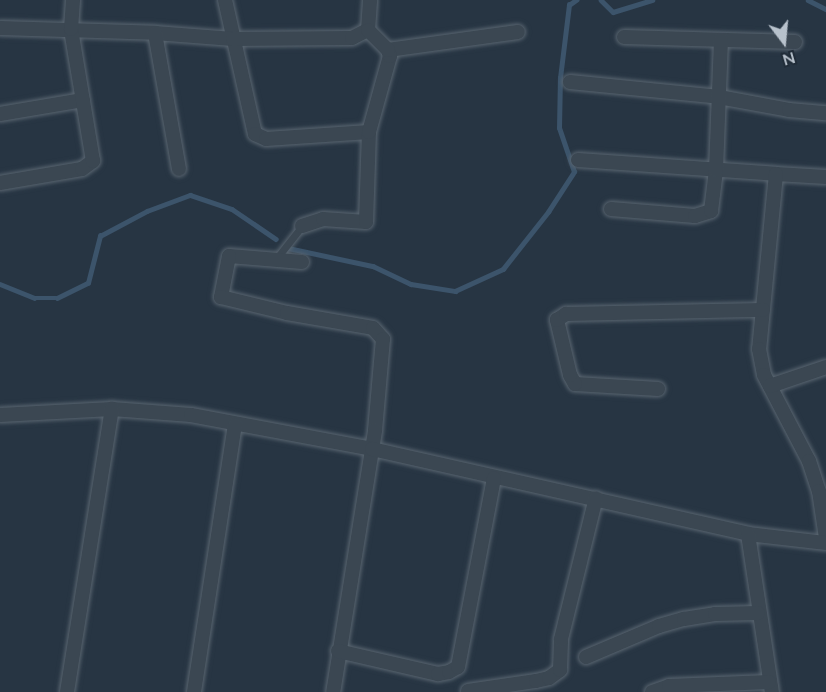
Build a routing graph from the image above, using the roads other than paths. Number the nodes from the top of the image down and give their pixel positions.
1 (72, 0) edge
2 (225, 0) edge
3 (370, 0) edge
4 (0, 28) edge
5 (71, 29) junction
6 (368, 30) junction
7 (518, 32) dead end
8 (154, 33) junction
9 (624, 37) dead end
10 (233, 39) junction
11 (721, 40) junction
12 (795, 42) dead end
13 (388, 50) junction
14 (570, 82) dead end
15 (719, 97) junction
16 (83, 100) junction
17 (826, 113) edge
18 (0, 114) edge
19 (369, 132) junction
20 (578, 160) dead end
21 (179, 169) dead end
22 (716, 170) junction
23 (776, 174) junction
24 (826, 177) edge
25 (0, 183) edge
26 (611, 209) dead end
27 (302, 226) joint
28 (276, 260) junction
29 (302, 262) dead end
30 (763, 310) junction
31 (826, 367) edge
32 (770, 386) junction
33 (658, 389) dead end
34 (112, 409) junction
35 (0, 415) edge
36 (235, 425) junction
37 (372, 449) junction
38 (494, 478) junction
39 (596, 498) junction
40 (748, 534) junction
41 (826, 538) edge
42 (826, 543) edge
43 (758, 614) junction
44 (338, 651) junction
45 (585, 657) dead end
46 (458, 667) junction
47 (770, 687) edge
48 (468, 691) edge
49 (67, 692) edge
50 (194, 692) edge
51 (333, 692) edge
52 (651, 692) edge

1 - 5 street
2 - 10 street
3 - 6 street
4 - 5 street
5 - 8 street
5 - 16 street
6 - 10 street
6 - 13 street
7 - 13 street
8 - 10 street
8 - 21 street
9 - 11 street
10 - 19 street
11 - 12 street
11 - 15 street
13 - 19 street
14 - 15 street
15 - 17 street
15 - 22 street
16 - 18 street
16 - 25 street
19 - 27 street
20 - 22 street
22 - 23 street
22 - 26 street
23 - 24 street
23 - 30 street
27 - 28 lane
28 - 29 street
28 - 37 street
30 - 32 street
30 - 33 street
31 - 32 street
32 - 41 street
34 - 35 street
34 - 36 street
34 - 49 street
36 - 37 street
36 - 50 street
37 - 38 street
37 - 44 street
38 - 39 street
38 - 46 street
39 - 40 street
39 - 48 street
40 - 42 street
40 - 43 street
43 - 45 street
43 - 47 street
44 - 46 street
44 - 51 street
46 - 48 street
47 - 52 street

